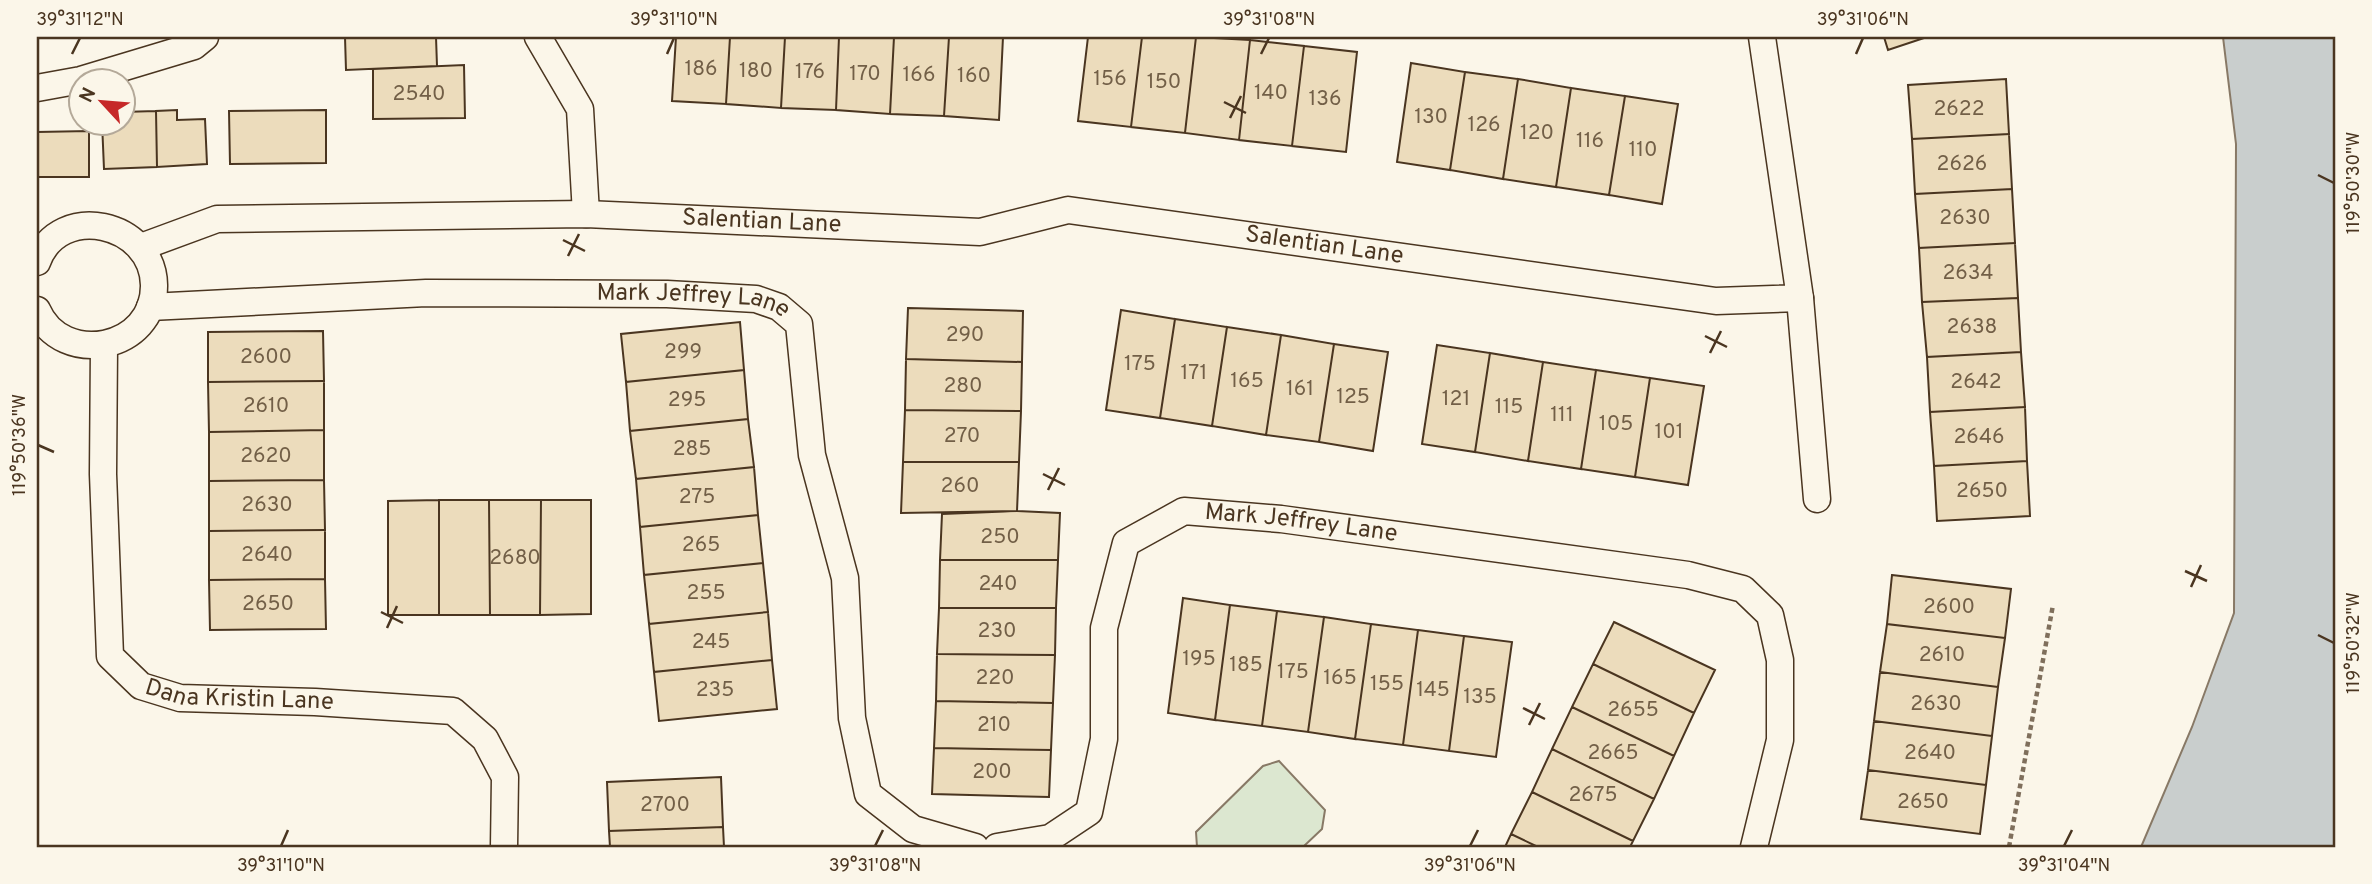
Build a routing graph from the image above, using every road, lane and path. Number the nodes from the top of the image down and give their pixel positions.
1 (205, 37) edge
2 (538, 37) edge
3 (1762, 37) edge
4 (37, 88) edge
5 (586, 214) junction
6 (141, 247) junction
7 (38, 258) edge
8 (1800, 298) junction
9 (150, 307) junction
10 (37, 312) edge
11 (104, 346) junction
12 (1817, 499) dead end
13 (2053, 606) dead end
14 (504, 847) edge
15 (975, 847) edge
16 (997, 847) edge
17 (1754, 847) edge
18 (2009, 847) edge

1 - 4 lane
2 - 5 lane
3 - 8 lane
5 - 6 lane, Salentian Lane
5 - 8 lane, Salentian Lane
6 - 7 lane
6 - 9 lane
8 - 12 lane
9 - 11 lane
9 - 15 lane, Mark Jeffrey Lane
10 - 11 lane
11 - 14 lane, Dana Kristin Lane
13 - 18 path
16 - 17 lane, Mark Jeffrey Lane

